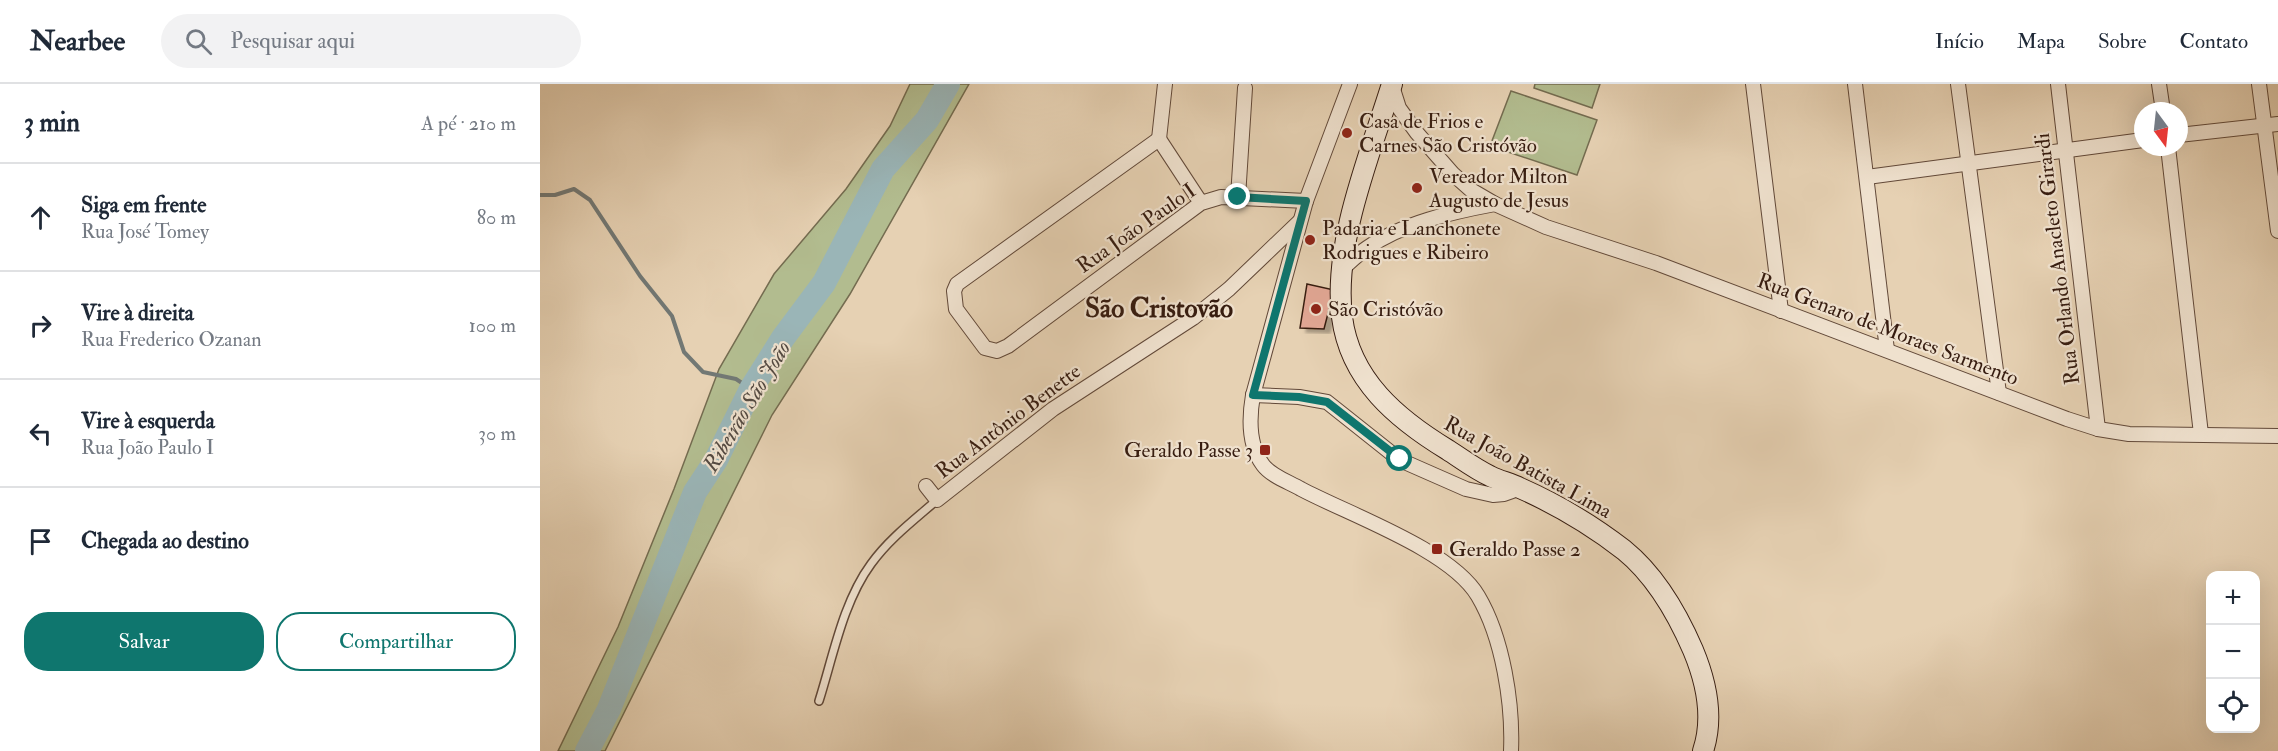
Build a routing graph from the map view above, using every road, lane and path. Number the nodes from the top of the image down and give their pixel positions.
1 (1165, 84) edge
2 (1350, 84) edge
3 (1753, 84) edge
4 (1855, 84) edge
5 (1958, 84) edge
6 (2058, 84) edge
7 (2159, 84) edge
8 (2259, 84) edge
9 (1392, 85) edge
10 (1245, 88) dead end
11 (2162, 102) edge
12 (2271, 125) edge
13 (2188, 134) edge
14 (1158, 139) junction
15 (2134, 141) edge
16 (2066, 151) junction
17 (2169, 156) edge
18 (1968, 164) junction
19 (1867, 177) junction
20 (1238, 197) junction
21 (1306, 201) junction
22 (1201, 203) junction
23 (1495, 204) junction
24 (1301, 220) junction
25 (2278, 231) edge
26 (1342, 269) junction
27 (1781, 311) junction
28 (1887, 350) junction
29 (1998, 393) junction
30 (1253, 395) junction
31 (2098, 429) junction
32 (2201, 434) junction
33 (2278, 436) edge
34 (926, 486) dead end
35 (1521, 488) junction
36 (937, 500) junction
37 (819, 701) dead end
38 (1511, 751) edge
39 (1703, 751) edge

1 - 14 street
2 - 21 street
3 - 27 street
4 - 19 street
5 - 18 street
6 - 16 street, Rua Orlando Anacleto Girardi
7 - 11 street
8 - 12 street
9 - 23 street, Rua Genaro de Moraes Sarmento
9 - 26 street, Rua João Batista Lima
10 - 20 street
12 - 13 street
12 - 25 street
14 - 22 street
14 - 22 street, Rua João Paulo I
15 - 16 street
16 - 18 street
16 - 31 street, Rua Orlando Anacleto Girardi
17 - 32 street
18 - 19 street
18 - 29 street
19 - 28 street
20 - 21 street, Rua João Paulo I
20 - 22 street, Rua João Paulo I
21 - 24 street
23 - 26 street
23 - 27 street, Rua Genaro de Moraes Sarmento
24 - 30 street
24 - 36 street, Rua Antônio Benette
26 - 35 street, Rua João Batista Lima
27 - 28 street, Rua Genaro de Moraes Sarmento
28 - 29 street, Rua Genaro de Moraes Sarmento
29 - 31 street, Rua Genaro de Moraes Sarmento
30 - 35 street
30 - 38 street
31 - 32 street, Rua Genaro de Moraes Sarmento
32 - 33 street, Rua Genaro de Moraes Sarmento
34 - 36 street
35 - 39 street, Rua João Batista Lima
36 - 37 lane

